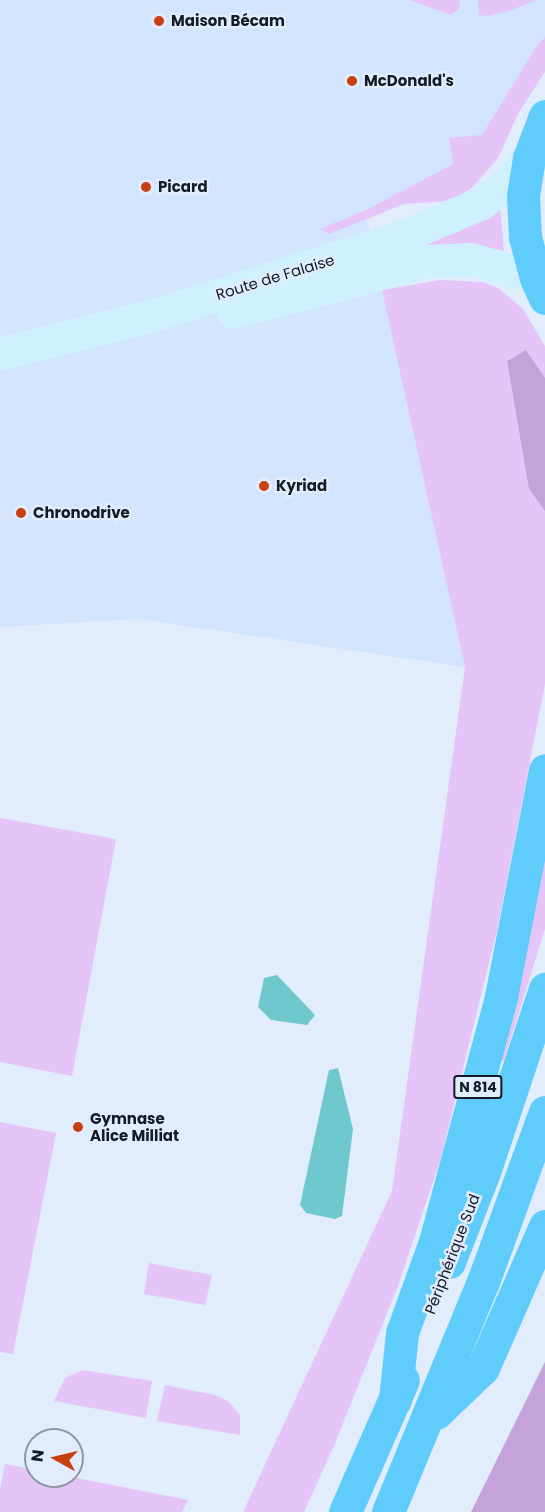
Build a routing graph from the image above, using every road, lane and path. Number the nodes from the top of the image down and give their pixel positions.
1 (545, 116) edge
2 (529, 158) junction
3 (540, 288) edge
4 (0, 354) edge
5 (0, 376) edge
6 (545, 770) edge
7 (545, 989) edge
8 (545, 1112) edge
9 (545, 1226) edge
10 (395, 1400) junction
11 (428, 1420) junction
12 (345, 1512) edge
13 (388, 1512) edge

1 - 2 highway
2 - 3 highway
2 - 4 main road, Route de Falaise
3 - 5 main road, Route de Falaise
6 - 10 highway, N 814
7 - 10 highway, Périphérique Sud / N 814
8 - 11 highway
9 - 11 highway
10 - 12 highway, Périphérique Sud / N 814
11 - 13 highway

